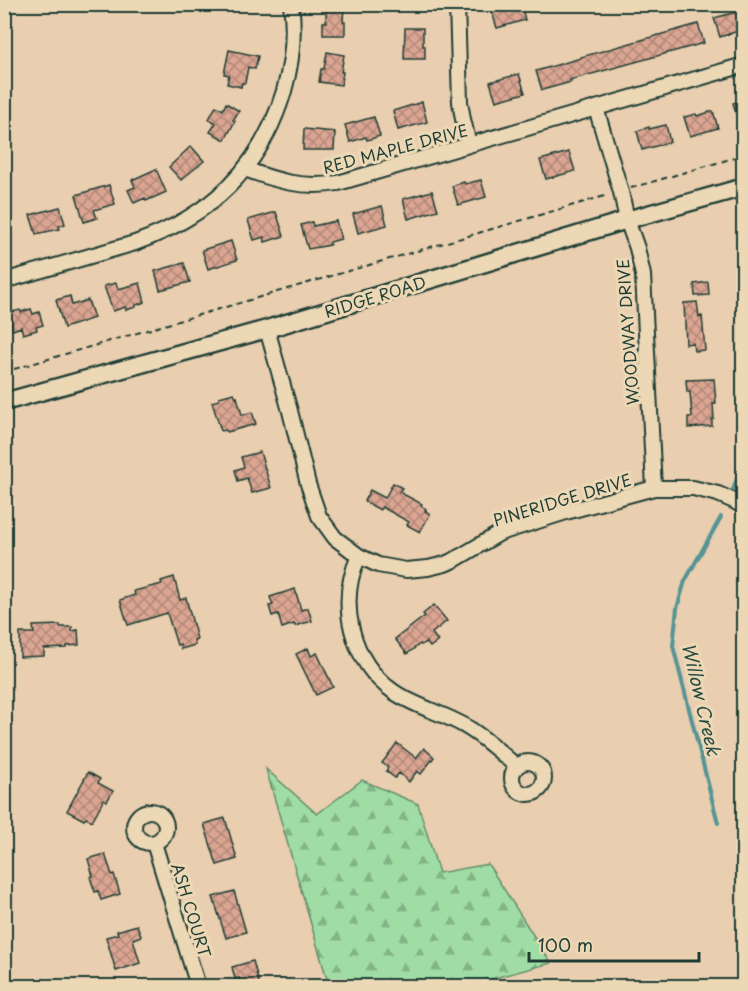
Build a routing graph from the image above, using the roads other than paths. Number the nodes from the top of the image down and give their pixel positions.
1 (291, 4) edge
2 (457, 4) edge
3 (744, 65) edge
4 (596, 108) junction
5 (469, 145) junction
6 (245, 169) junction
7 (744, 187) edge
8 (627, 220) junction
9 (4, 281) edge
10 (267, 329) junction
11 (4, 402) edge
12 (654, 488) junction
13 (744, 507) edge
14 (360, 556) junction
15 (516, 766) dead end
16 (154, 843) dead end
17 (198, 987) edge

1 - 6 street
2 - 5 street
3 - 4 street, RED MAPLE DRIVE
4 - 5 street, RED MAPLE DRIVE
4 - 8 street, WOODWAY DRIVE
5 - 6 street, RED MAPLE DRIVE
6 - 9 street
7 - 8 street, RIDGE ROAD
8 - 10 street, RIDGE ROAD
8 - 12 street, WOODWAY DRIVE
10 - 11 street, RIDGE ROAD
10 - 14 street, PINERIDGE DRIVE
12 - 13 street, PINERIDGE DRIVE
12 - 14 street, PINERIDGE DRIVE
14 - 15 street
16 - 17 street, ASH COURT

